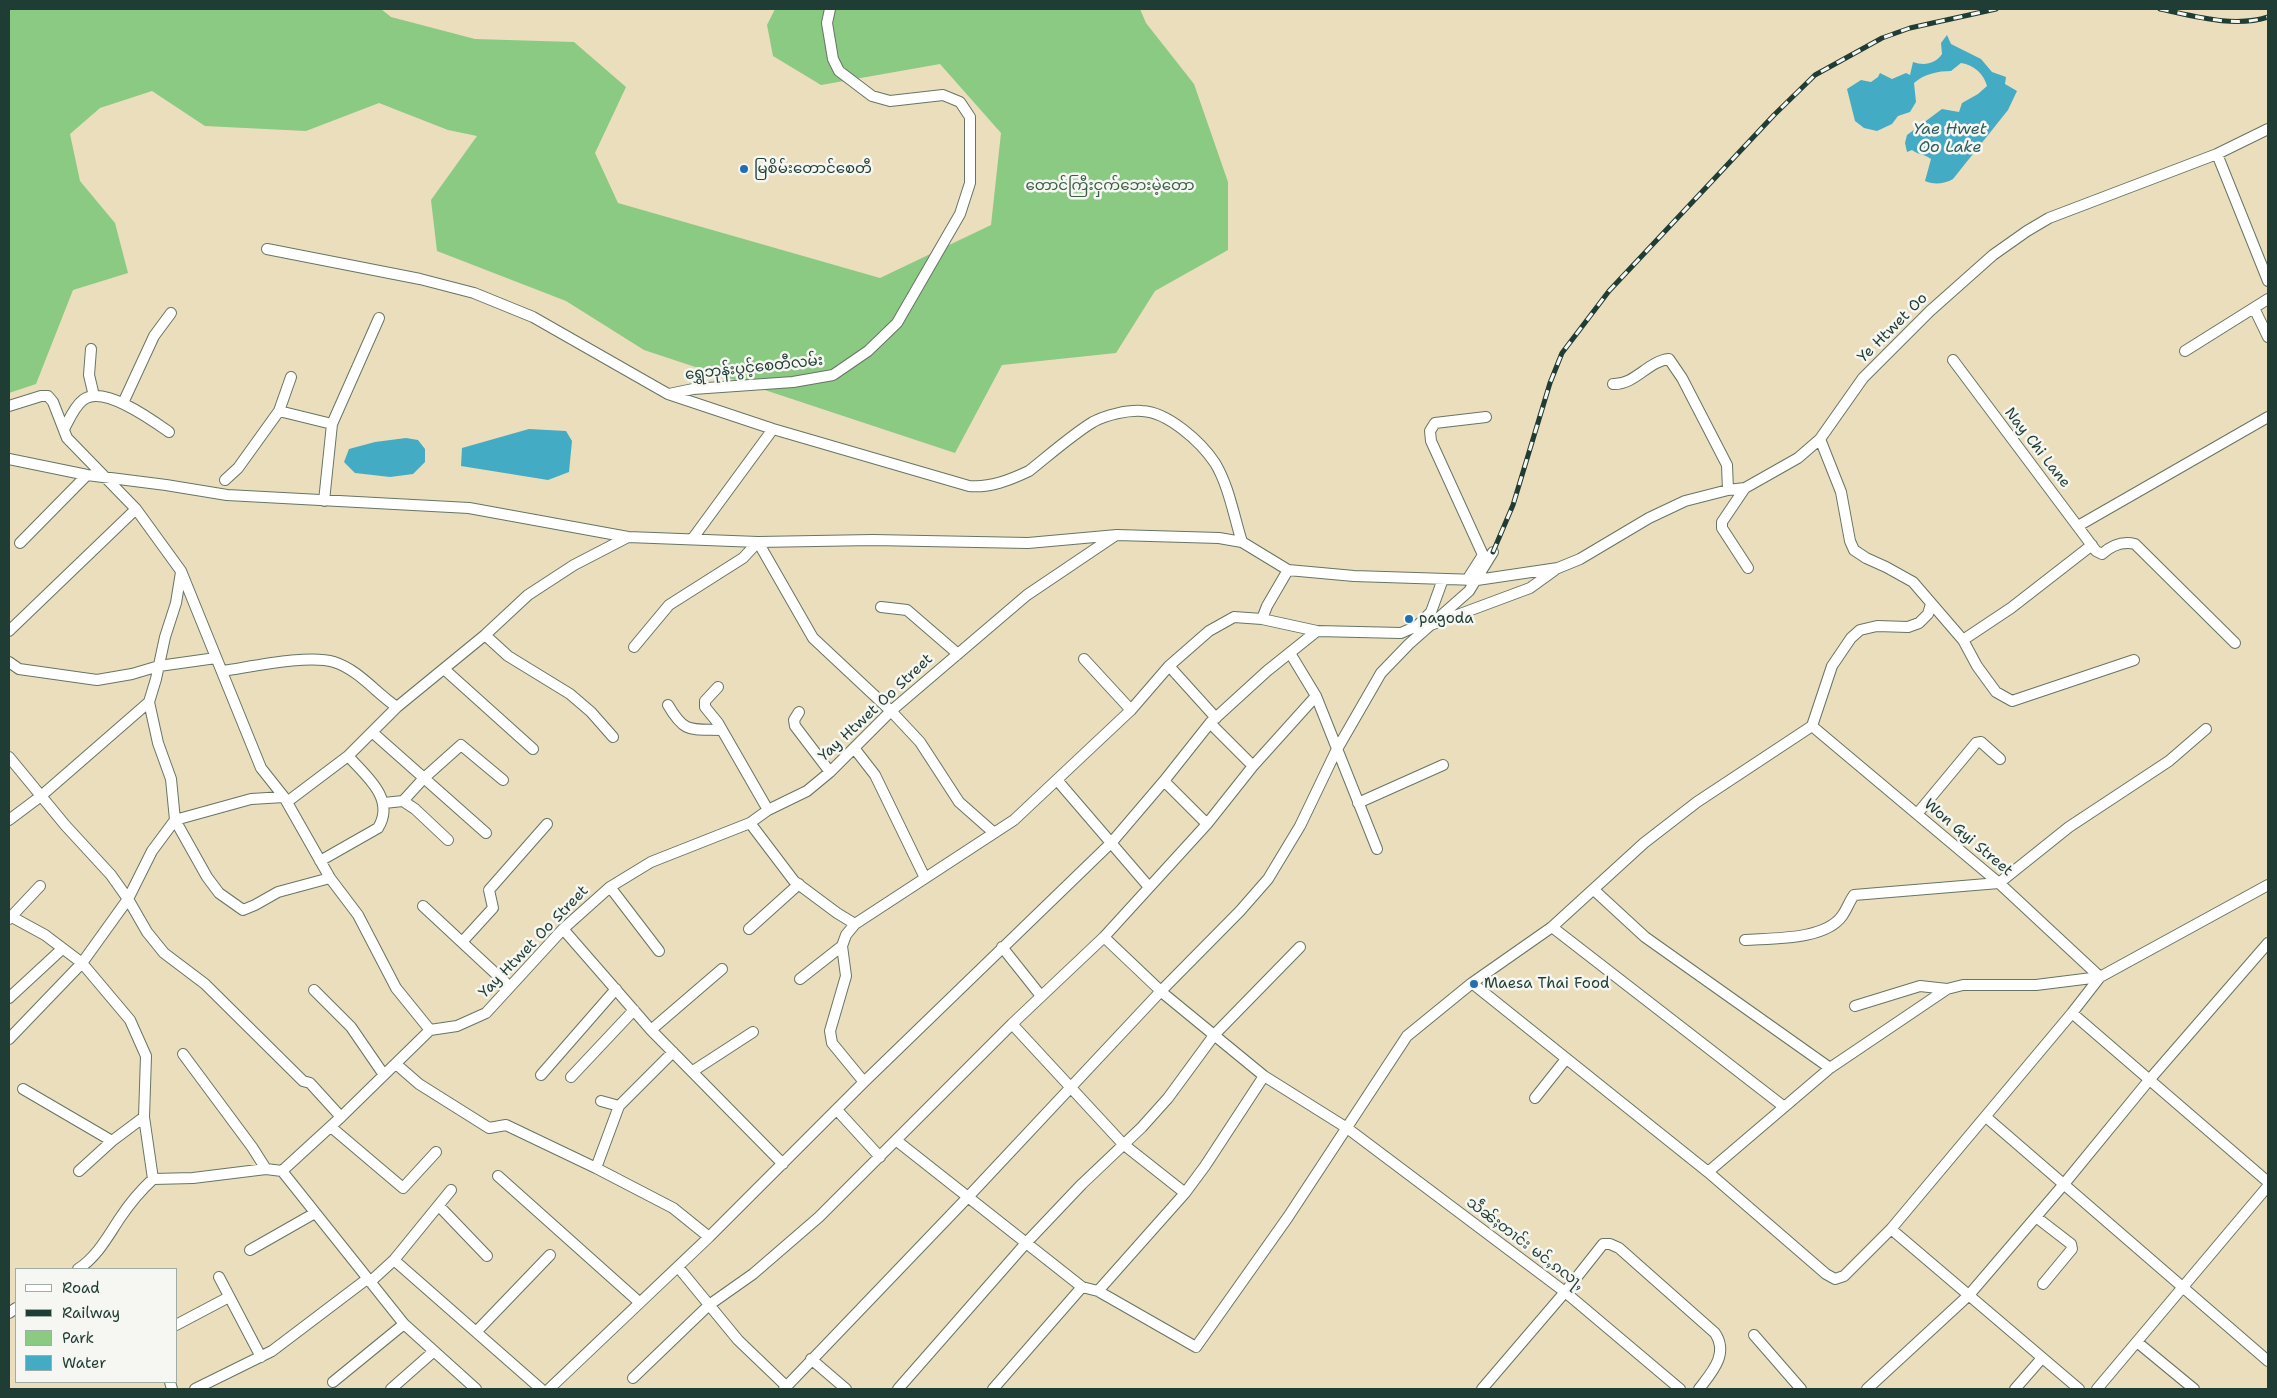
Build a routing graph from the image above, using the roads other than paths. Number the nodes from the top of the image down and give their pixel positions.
1 (830, 9) edge
2 (2268, 129) edge
3 (2217, 154) junction
4 (267, 249) dead end
5 (2268, 281) edge
6 (2268, 299) edge
7 (2254, 308) junction
8 (171, 313) dead end
9 (380, 318) dead end
10 (2268, 337) edge
11 (91, 349) dead end
12 (2185, 351) dead end
13 (1953, 360) dead end
14 (292, 377) dead end
15 (1613, 384) dead end
16 (668, 394) junction
17 (94, 396) junction
18 (123, 403) junction
19 (9, 406) edge
20 (279, 411) junction
21 (1486, 417) dead end
22 (2268, 417) edge
23 (332, 424) junction
24 (64, 429) junction
25 (773, 429) junction
26 (169, 432) dead end
27 (1820, 439) junction
28 (9, 459) edge
29 (86, 475) junction
30 (105, 478) junction
31 (225, 480) dead end
32 (1745, 488) junction
33 (1728, 490) junction
34 (324, 501) junction
35 (136, 509) junction
36 (2078, 526) junction
37 (1117, 535) junction
38 (628, 537) junction
39 (694, 538) junction
40 (20, 542) dead end
41 (758, 542) junction
42 (1242, 542) junction
43 (2092, 545) junction
44 (1493, 552) dead end
45 (1558, 568) junction
46 (1748, 568) dead end
47 (1288, 570) junction
48 (181, 571) junction
49 (1443, 579) junction
50 (1472, 580) junction
51 (1930, 604) junction
52 (880, 606) dead end
53 (1262, 619) junction
54 (1417, 626) junction
55 (1428, 626) junction
56 (9, 631) edge
57 (1317, 631) junction
58 (485, 635) junction
59 (1963, 640) junction
60 (2235, 643) dead end
61 (634, 647) dead end
62 (1290, 652) junction
63 (958, 654) junction
64 (216, 658) junction
65 (1084, 660) dead end
66 (2134, 660) dead end
67 (9, 662) edge
68 (159, 666) junction
69 (1169, 666) junction
70 (444, 669) junction
71 (223, 671) junction
72 (718, 687) dead end
73 (1316, 696) junction
74 (148, 702) junction
75 (668, 705) dead end
76 (397, 706) junction
77 (1131, 710) junction
78 (891, 711) junction
79 (799, 712) dead end
80 (1213, 721) junction
81 (1812, 726) junction
82 (2206, 729) dead end
83 (722, 730) junction
84 (372, 732) junction
85 (612, 737) dead end
86 (854, 748) junction
87 (533, 749) dead end
88 (1336, 751) junction
89 (348, 756) junction
90 (9, 757) edge
91 (2000, 759) dead end
92 (1443, 765) dead end
93 (1253, 766) junction
94 (830, 772) junction
95 (424, 778) junction
96 (503, 780) dead end
97 (1057, 780) junction
98 (1164, 781) junction
99 (41, 796) junction
100 (286, 799) junction
101 (403, 802) junction
102 (384, 803) junction
103 (1358, 804) junction
104 (768, 810) junction
105 (1917, 814) junction
106 (9, 820) edge
107 (175, 820) junction
108 (750, 823) junction
109 (547, 824) dead end
110 (1207, 824) junction
111 (993, 832) junction
112 (486, 833) dead end
113 (448, 840) dead end
114 (1112, 842) junction
115 (1377, 849) dead end
116 (320, 861) junction
117 (330, 878) junction
118 (924, 878) junction
119 (1999, 883) junction
120 (799, 884) junction
121 (2268, 885) edge
122 (40, 886) dead end
123 (610, 886) junction
124 (1149, 887) junction
125 (1594, 890) junction
126 (128, 899) junction
127 (423, 906) dead end
128 (10, 918) edge
129 (855, 924) junction
130 (1552, 927) junction
131 (563, 929) junction
132 (748, 929) dead end
133 (1104, 937) junction
134 (1745, 940) dead end
135 (462, 942) junction
136 (2268, 943) edge
137 (842, 946) junction
138 (1002, 947) junction
139 (1300, 947) dead end
140 (62, 949) junction
141 (659, 952) dead end
142 (82, 963) junction
143 (722, 969) dead end
144 (2100, 977) junction
145 (800, 979) dead end
146 (1472, 983) junction
147 (509, 986) junction
148 (616, 989) junction
149 (1947, 989) junction
150 (314, 990) dead end
151 (1161, 991) junction
152 (1042, 996) junction
153 (9, 998) edge
154 (1855, 1006) dead end
155 (634, 1010) junction
156 (2072, 1013) junction
157 (1012, 1024) junction
158 (430, 1030) junction
159 (651, 1030) junction
160 (752, 1032) dead end
161 (1215, 1034) junction
162 (9, 1039) edge
163 (673, 1052) junction
164 (183, 1054) dead end
165 (1566, 1059) junction
166 (396, 1064) junction
167 (1830, 1068) junction
168 (692, 1071) junction
169 (384, 1075) junction
170 (541, 1075) dead end
171 (1264, 1076) junction
172 (571, 1078) dead end
173 (2150, 1079) junction
174 (864, 1082) junction
175 (1071, 1087) junction
176 (23, 1089) dead end
177 (1535, 1098) dead end
178 (600, 1101) dead end
179 (619, 1106) junction
180 (1783, 1106) junction
181 (837, 1110) junction
182 (144, 1117) junction
183 (341, 1117) junction
184 (1986, 1117) junction
185 (331, 1127) junction
186 (1347, 1128) junction
187 (112, 1141) junction
188 (897, 1141) junction
189 (1124, 1144) junction
190 (436, 1152) dead end
191 (880, 1157) junction
192 (783, 1164) junction
193 (596, 1168) junction
194 (266, 1169) junction
195 (79, 1171) dead end
196 (282, 1171) junction
197 (1708, 1172) junction
198 (498, 1176) dead end
199 (153, 1179) junction
200 (2268, 1182) edge
201 (2064, 1184) junction
202 (2268, 1186) edge
203 (451, 1190) dead end
204 (1184, 1193) junction
205 (968, 1197) junction
206 (439, 1206) junction
207 (315, 1213) junction
208 (2036, 1217) junction
209 (1891, 1228) junction
210 (709, 1237) junction
211 (1026, 1243) junction
212 (250, 1250) dead end
213 (550, 1255) dead end
214 (487, 1256) dead end
215 (394, 1260) junction
216 (678, 1267) junction
217 (80, 1268) edge
218 (218, 1277) dead end
219 (368, 1281) junction
220 (2043, 1284) dead end
221 (1082, 1286) junction
222 (2182, 1288) junction
223 (1098, 1292) junction
224 (1565, 1292) junction
225 (1969, 1295) junction
226 (229, 1297) junction
227 (639, 1302) junction
228 (709, 1305) junction
229 (178, 1324) edge
230 (404, 1324) junction
231 (476, 1332) junction
232 (1754, 1336) dead end
233 (2137, 1342) junction
234 (433, 1352) junction
235 (261, 1357) junction
236 (2042, 1358) junction
237 (811, 1359) junction
238 (2268, 1361) edge
239 (633, 1378) dead end
240 (332, 1382) dead end
241 (785, 1388) edge
242 (195, 1389) edge
243 (391, 1389) edge
244 (476, 1389) edge
245 (541, 1389) edge
246 (549, 1389) edge
247 (846, 1389) edge
248 (898, 1389) edge
249 (993, 1389) edge
250 (1482, 1389) edge
251 (1680, 1389) edge
252 (1699, 1389) edge
253 (1801, 1389) edge
254 (1866, 1389) edge
255 (2015, 1389) edge
256 (2080, 1389) edge
257 (2097, 1389) edge
258 (2194, 1389) edge

1 - 16 street, ရွှေဘုန်းပွင့်စေတီလမ်း
2 - 3 street, Ye Htwet Oo
3 - 5 street
3 - 27 street, Ye Htwet Oo
4 - 16 street
6 - 7 street
7 - 10 street
7 - 12 street
8 - 18 street
9 - 23 street
11 - 17 street
13 - 36 street, Nay Chi Lane
14 - 20 street
15 - 33 street
16 - 25 street
17 - 18 street
17 - 24 street
18 - 26 street
19 - 24 street
20 - 23 street
20 - 31 street
21 - 50 street
22 - 36 street
23 - 34 street
24 - 30 street
25 - 39 street
25 - 42 street
27 - 32 street, Ye Htwet Oo
27 - 51 street
28 - 29 street
29 - 30 street
29 - 40 street
30 - 34 street
30 - 35 street
32 - 33 street, Ye Htwet Oo
32 - 46 street
33 - 45 street, Ye Htwet Oo
34 - 38 street
35 - 48 street
35 - 56 street
36 - 43 street, Nay Chi Lane
37 - 41 street
37 - 42 street
37 - 63 street, Yay Htwet Oo Street
38 - 39 street
38 - 58 street
39 - 41 street
41 - 61 street
41 - 78 street
42 - 47 street
43 - 59 street
43 - 60 street, Nay Chi Lane
44 - 50 street
45 - 50 street
45 - 55 street
47 - 49 street
47 - 53 street
48 - 64 street
48 - 68 street
49 - 50 street
49 - 54 street
50 - 55 street
51 - 59 street
51 - 81 street
52 - 63 street
53 - 57 street
53 - 69 street
54 - 55 street
54 - 57 street
55 - 88 street
57 - 62 street
58 - 70 street
58 - 85 street
59 - 66 street
62 - 73 street
62 - 80 street
63 - 78 street, Yay Htwet Oo Street
64 - 68 street
64 - 71 street
65 - 77 street
67 - 68 street
68 - 74 street
69 - 77 street
69 - 80 street
70 - 76 street
70 - 87 street
71 - 76 street
71 - 100 street
72 - 83 street
73 - 88 street
73 - 93 street
74 - 99 street
74 - 107 street
75 - 83 street
76 - 84 street
77 - 97 street
78 - 86 street, Yay Htwet Oo Street
78 - 111 street
79 - 94 street
80 - 93 street
80 - 98 street
81 - 105 street, Won Gyi Street
81 - 125 street
82 - 119 street
83 - 104 street
84 - 89 street
84 - 95 street
86 - 94 street, Yay Htwet Oo Street
86 - 118 street
88 - 103 street
88 - 151 street
89 - 100 street
89 - 102 street
90 - 99 street
91 - 105 street
92 - 103 street
93 - 110 street
94 - 104 street, Yay Htwet Oo Street
95 - 96 street
95 - 101 street
95 - 112 street
97 - 111 street
97 - 114 street
98 - 110 street
98 - 114 street
99 - 106 street
99 - 126 street
100 - 107 street
100 - 116 street
101 - 102 street
101 - 113 street
102 - 116 street
103 - 115 street
104 - 108 street, Yay Htwet Oo Street
105 - 119 street, Won Gyi Street
107 - 117 street
107 - 126 street
108 - 120 street
108 - 123 street, Yay Htwet Oo Street
109 - 135 street
110 - 124 street
111 - 118 street
114 - 124 street
114 - 138 street
116 - 117 street
117 - 158 street
118 - 129 street
119 - 134 street
119 - 144 street, Won Gyi Street
120 - 129 street
120 - 132 street
121 - 144 street
122 - 128 street
123 - 131 street, Yay Htwet Oo Street
123 - 141 street
124 - 133 street
125 - 130 street
125 - 167 street
126 - 142 street
126 - 183 street
127 - 135 street
128 - 140 street
129 - 137 street
130 - 146 street
130 - 180 street
131 - 147 street, Yay Htwet Oo Street
131 - 148 street
133 - 151 street, သဵၼ်ႈတၢင်း မင်ႇၵလႃႇ
133 - 152 street
135 - 147 street
136 - 173 street
137 - 145 street
137 - 174 street
138 - 152 street
138 - 174 street
139 - 161 street
140 - 142 street
140 - 153 street
142 - 162 street
142 - 182 street
143 - 159 street
144 - 149 street
144 - 156 street
146 - 165 street
146 - 186 street
147 - 158 street, Yay Htwet Oo Street
148 - 155 street
148 - 170 street
149 - 154 street
149 - 167 street
150 - 169 street
151 - 161 street, သဵၼ်ႈတၢင်း မင်ႇၵလႃႇ
151 - 175 street
152 - 157 street
155 - 159 street
155 - 172 street
156 - 173 street
156 - 184 street
157 - 175 street
157 - 188 street
158 - 166 street
159 - 163 street
160 - 168 street
161 - 171 street, သဵၼ်ႈတၢင်း မင်ႇၵလႃႇ
161 - 189 street
163 - 168 street
163 - 179 street
164 - 194 street
165 - 177 street
165 - 197 street
166 - 169 street
166 - 193 street
167 - 180 street
168 - 192 street
169 - 183 street
171 - 186 street, သဵၼ်ႈတၢင်း မင်ႇၵလႃႇ
171 - 204 street
173 - 200 street
173 - 201 street
174 - 181 street
175 - 189 street
175 - 205 street
176 - 187 street
178 - 179 street
179 - 193 street
180 - 197 street
181 - 191 street
181 - 192 street
182 - 187 street
182 - 199 street
183 - 185 street
184 - 201 street
184 - 209 street
185 - 190 street
185 - 196 street
186 - 223 street
186 - 224 street, သဵၼ်ႈတၢင်း မင်ႇၵလႃႇ
187 - 195 street
188 - 191 street
188 - 205 street
189 - 204 street
189 - 211 street
191 - 228 street
192 - 210 street
193 - 210 street
194 - 196 street
194 - 199 street
196 - 207 street
197 - 209 street
198 - 227 street
199 - 217 street
201 - 208 street
201 - 222 street
202 - 222 street
203 - 206 street
204 - 223 street
205 - 211 street
205 - 237 street
206 - 214 street
206 - 215 street
207 - 212 street
207 - 219 street
208 - 220 street
208 - 225 street
209 - 225 street
210 - 216 street
211 - 221 street
211 - 248 street
213 - 231 street
215 - 219 street
215 - 231 street
216 - 227 street
216 - 228 street
218 - 226 street
219 - 230 street
219 - 235 street
221 - 223 street
221 - 249 street
222 - 233 street
222 - 238 street
224 - 250 street
224 - 251 street, သဵၼ်ႈတၢင်း မင်ႇၵလႃႇ
224 - 252 street
225 - 236 street
225 - 254 street
226 - 229 street
226 - 235 street
227 - 246 street
228 - 239 street
228 - 241 street
230 - 234 street
230 - 240 street
231 - 245 street
232 - 253 street
233 - 257 street
233 - 258 street
234 - 243 street
234 - 244 street
235 - 242 street
236 - 255 street
236 - 256 street
237 - 241 street
237 - 247 street

